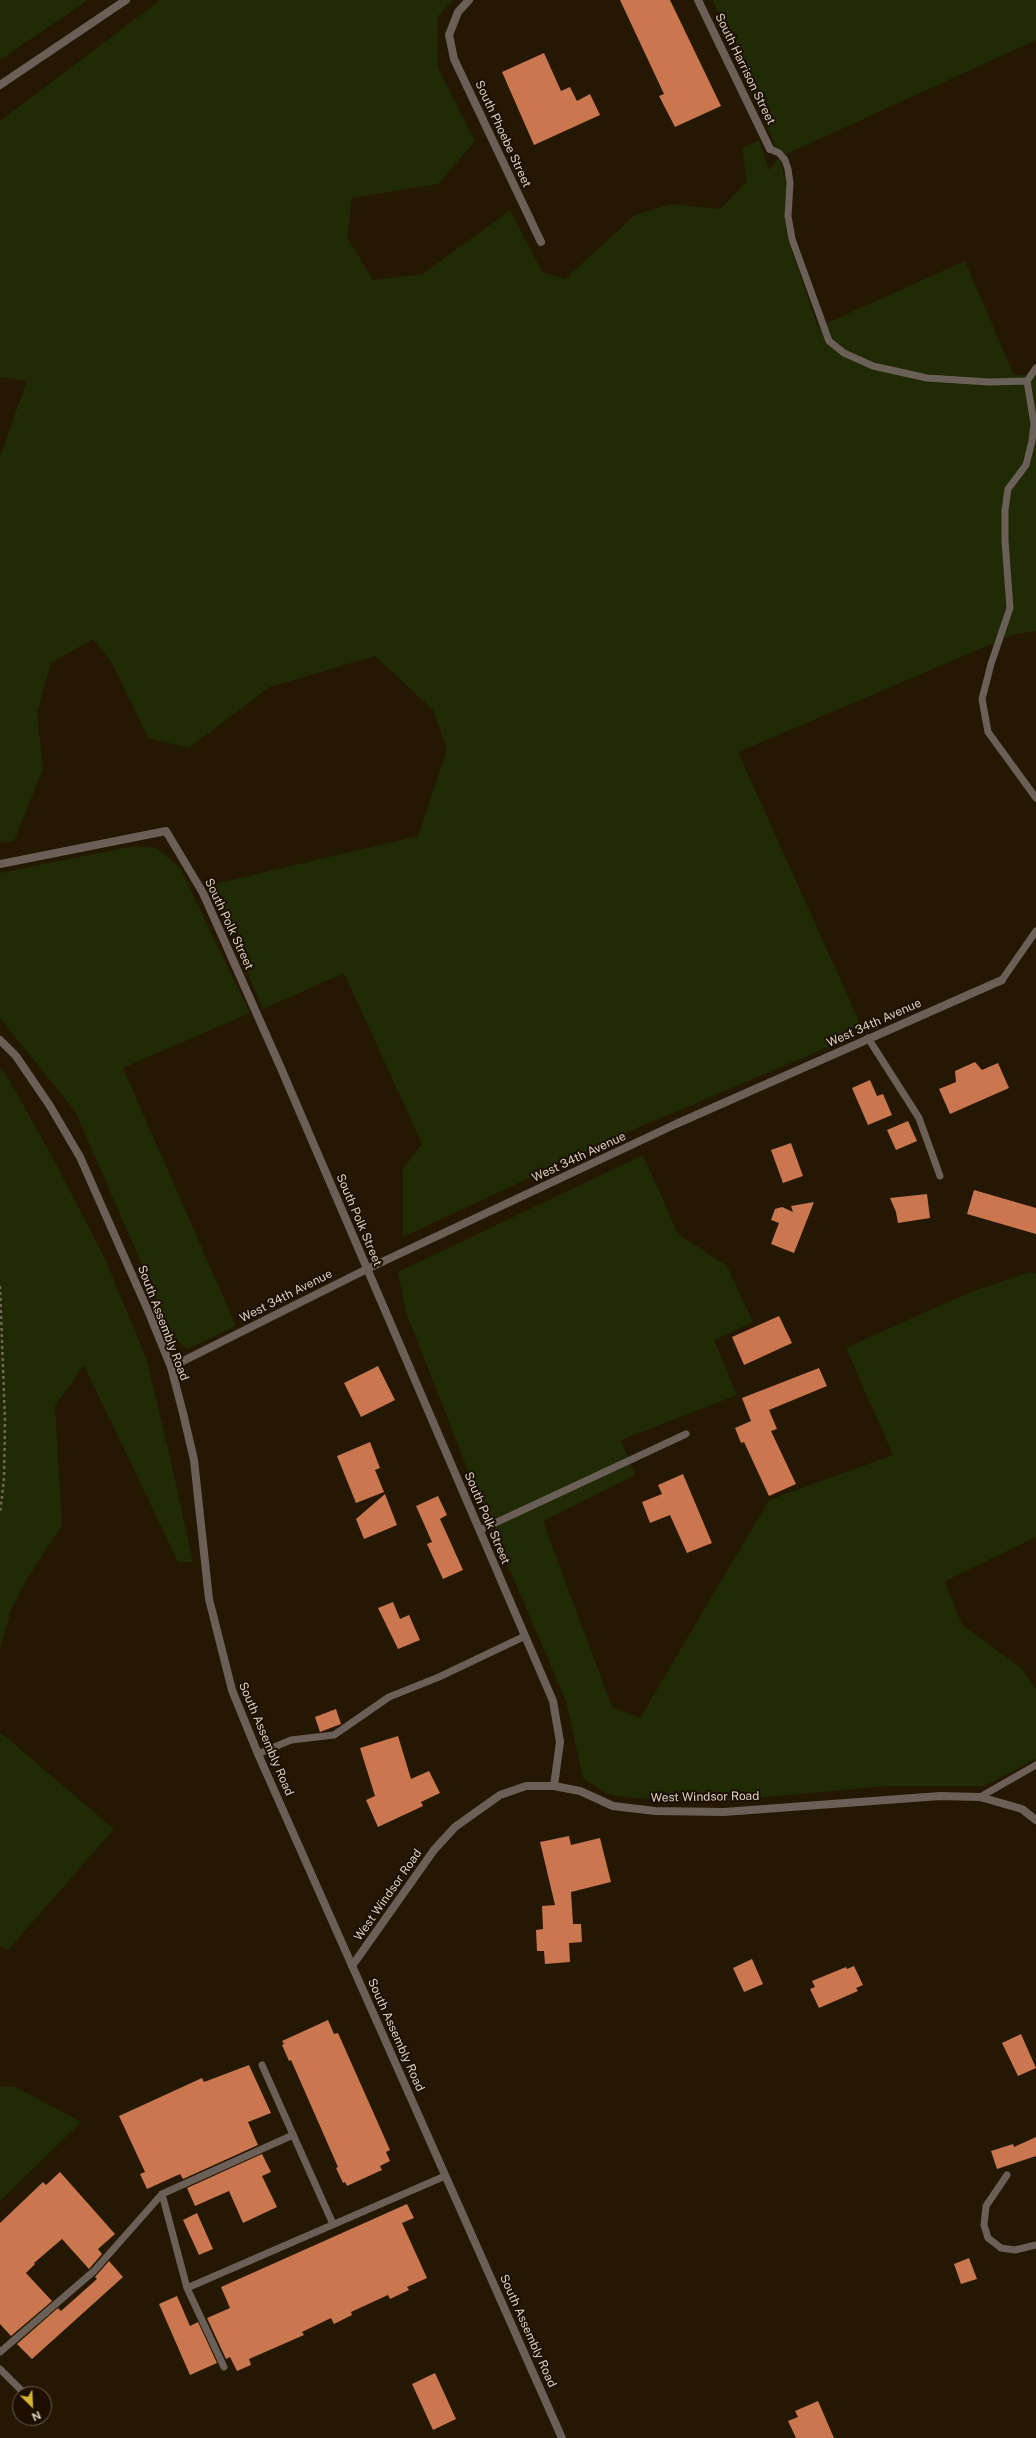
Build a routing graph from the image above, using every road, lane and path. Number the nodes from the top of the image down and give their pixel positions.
1 (126, 0) edge
2 (469, 0) edge
3 (698, 0) edge
4 (0, 85) edge
5 (770, 148) joint
6 (541, 242) dead end
7 (1036, 368) edge
8 (1027, 381) junction
9 (1036, 798) edge
10 (0, 864) edge
11 (1036, 931) edge
12 (1002, 980) joint
13 (868, 1038) junction
14 (0, 1040) edge
15 (940, 1176) dead end
16 (367, 1269) junction
17 (0, 1286) edge
18 (170, 1367) junction
19 (686, 1434) dead end
20 (0, 1513) edge
21 (480, 1530) junction
22 (523, 1637) junction
23 (258, 1754) junction
24 (1036, 1765) edge
25 (554, 1786) junction
26 (980, 1797) junction
27 (1036, 1820) edge
28 (352, 1966) junction
29 (262, 2065) dead end
30 (293, 2135) junction
31 (1008, 2175) dead end
32 (445, 2176) junction
33 (162, 2194) junction
34 (333, 2224) junction
35 (1036, 2246) edge
36 (187, 2288) junction
37 (0, 2352) edge
38 (224, 2367) dead end
39 (0, 2369) edge
40 (17, 2386) edge
41 (562, 2438) edge

1 - 4 street
2 - 6 street, South Phoebe Street
3 - 5 street, South Harrison Street
5 - 8 lane
7 - 8 lane
8 - 9 lane
10 - 16 street, South Polk Street
11 - 12 lane
12 - 13 street, West 34th Avenue
13 - 15 lane
13 - 16 street, West 34th Avenue
14 - 18 street, South Assembly Road
16 - 18 street, West 34th Avenue
16 - 21 street, South Polk Street
17 - 20 path
18 - 23 street, South Assembly Road
19 - 21 lane
21 - 22 street, South Polk Street
22 - 23 lane
22 - 25 street, South Polk Street
23 - 28 street, South Assembly Road
24 - 26 lane
25 - 26 street, West Windsor Road
25 - 28 street, West Windsor Road
26 - 27 street, West Windsor Road
28 - 32 street, South Assembly Road
29 - 30 lane
30 - 33 lane
30 - 34 lane
31 - 35 lane
32 - 34 lane
32 - 41 street, South Assembly Road
33 - 36 lane
33 - 37 lane
34 - 36 lane
36 - 38 lane
39 - 40 lane

